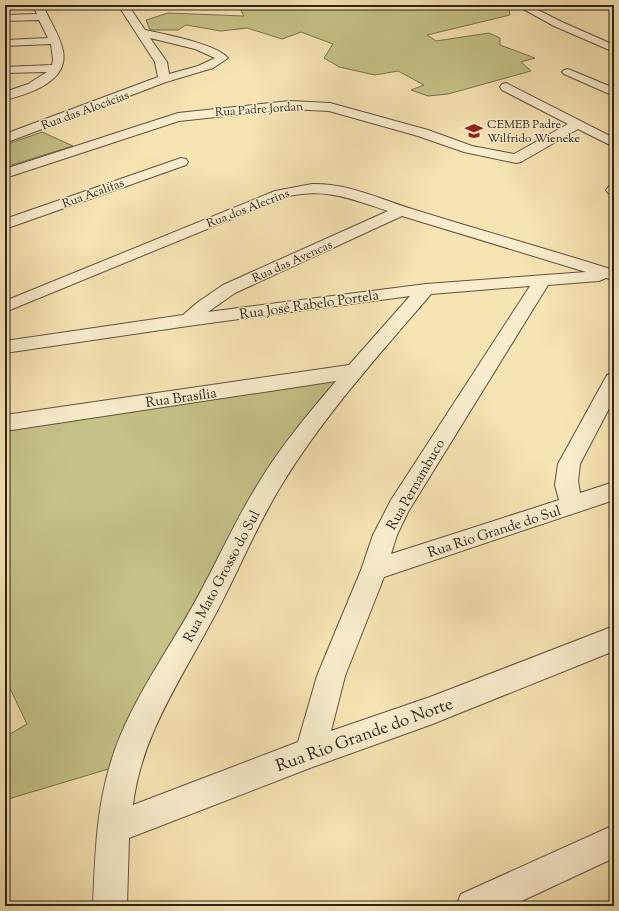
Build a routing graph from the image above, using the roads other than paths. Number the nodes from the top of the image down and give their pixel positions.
1 (38, 5) edge
2 (123, 5) edge
3 (526, 7) edge
4 (544, 7) dead end
5 (42, 17) junction
6 (5, 18) edge
7 (143, 33) junction
8 (54, 40) junction
9 (5, 43) edge
10 (614, 49) edge
11 (56, 68) junction
12 (5, 70) edge
13 (568, 72) dead end
14 (164, 79) junction
15 (506, 87) dead end
16 (614, 92) edge
17 (5, 96) edge
18 (578, 124) junction
19 (5, 139) edge
20 (614, 143) edge
21 (181, 162) dead end
22 (5, 174) edge
23 (401, 211) junction
24 (5, 224) edge
25 (614, 275) edge
26 (543, 279) junction
27 (426, 289) junction
28 (5, 307) edge
29 (188, 320) junction
30 (5, 347) edge
31 (356, 371) junction
32 (614, 380) edge
33 (5, 423) edge
34 (614, 491) edge
35 (572, 505) junction
36 (374, 570) junction
37 (614, 638) edge
38 (310, 753) junction
39 (114, 828) junction
40 (614, 841) edge
41 (110, 906) edge
42 (473, 906) edge

1 - 5 street
2 - 7 street
3 - 4 street
3 - 10 street
5 - 6 street
5 - 8 street
7 - 14 street
7 - 14 street, Rua das Alocácias
8 - 9 street
8 - 11 street
11 - 12 street
11 - 17 street
13 - 16 street
14 - 19 street, Rua das Alocácias
15 - 18 street
18 - 20 street
18 - 22 street, Rua Padre Jordan
21 - 24 street, Rua Acalifas
23 - 25 street, Rua dos Alecrins
23 - 28 street, Rua dos Alecrins
23 - 29 street, Rua das Avencas
25 - 26 street, Rua José Rabelo Portela
26 - 27 street, Rua José Rabelo Portela
26 - 36 street, Rua Pernambuco
27 - 29 street, Rua José Rabelo Portela
27 - 31 street, Rua Mato Grosso do Sul
29 - 30 street, Rua José Rabelo Portela
31 - 33 street, Rua Brasília
31 - 39 street, Rua Mato Grosso do Sul
32 - 35 street
34 - 35 street, Rua Rio Grande do Sul
35 - 36 street, Rua Rio Grande do Sul
36 - 38 street, Rua Pernambuco
37 - 38 street, Rua Rio Grande do Norte
38 - 39 street, Rua Rio Grande do Norte
39 - 41 street, Rua Mato Grosso do Sul
40 - 42 street

